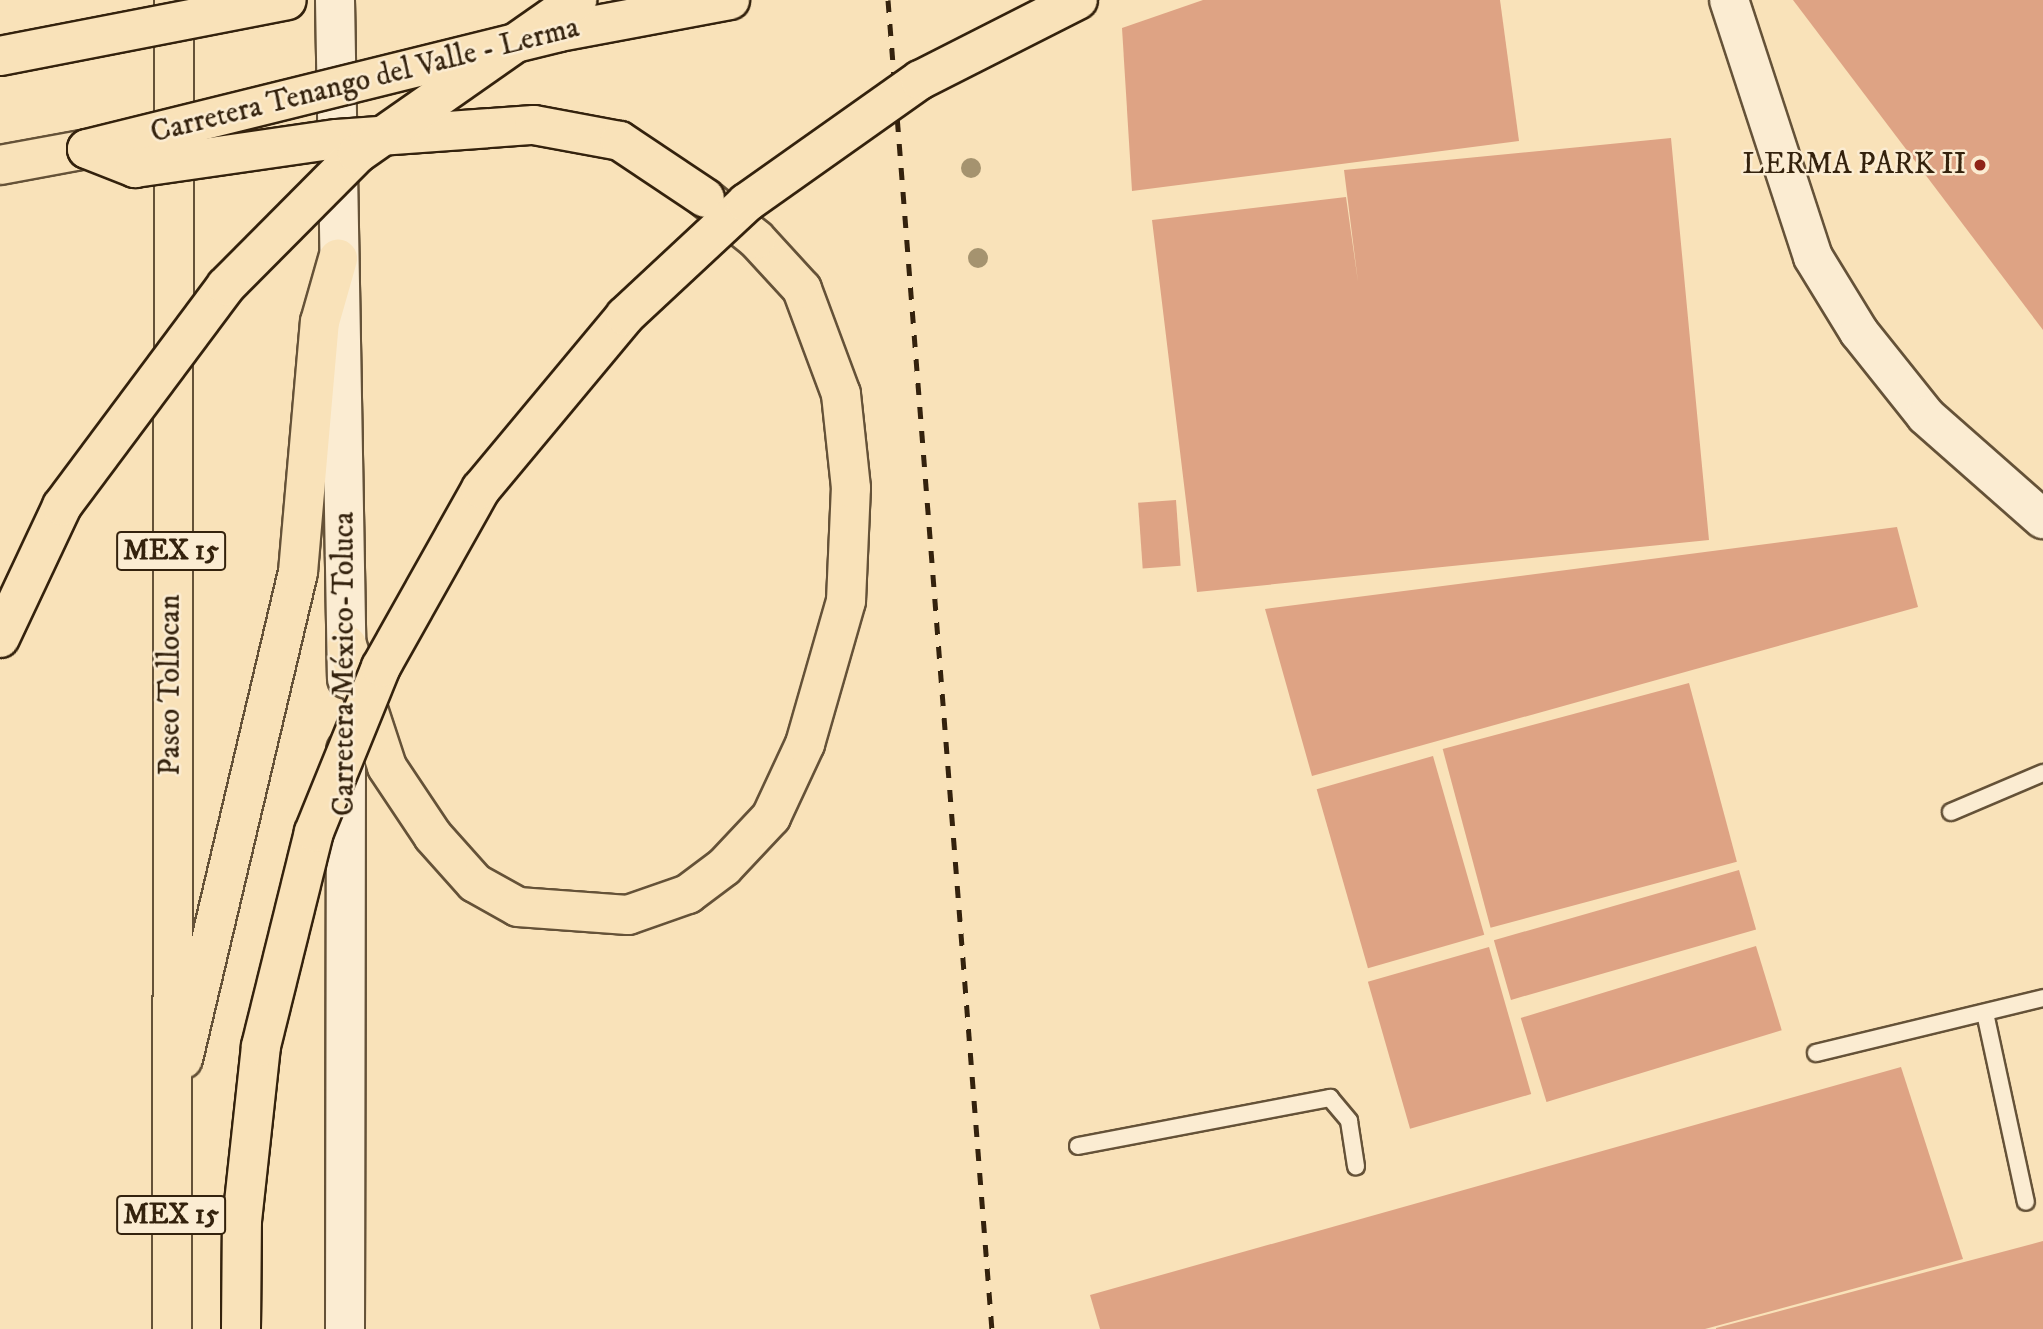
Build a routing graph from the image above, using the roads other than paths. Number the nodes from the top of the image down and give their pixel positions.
1 (174, 0) edge
2 (287, 0) edge
3 (335, 0) edge
4 (577, 0) edge
5 (730, 0) edge
6 (1078, 0) edge
7 (1729, 0) edge
8 (0, 56) edge
9 (337, 139) junction
10 (87, 149) junction
11 (0, 165) edge
12 (338, 260) junction
13 (2043, 519) edge
14 (0, 638) edge
15 (347, 645) junction
16 (2043, 773) edge
17 (1951, 813) dead end
18 (2043, 998) edge
19 (1984, 1013) junction
20 (1816, 1054) dead end
21 (170, 1101) junction
22 (1078, 1146) dead end
23 (1356, 1166) dead end
24 (2026, 1202) dead end
25 (172, 1329) edge
26 (241, 1329) edge
27 (345, 1329) edge

1 - 21 highway, Paseo Tollocan / MEX 15
2 - 8 highway, bridge
3 - 9 main road, Carretera México-Toluca
4 - 14 highway, bridge
5 - 10 highway, Carretera Tenango del Valle - Lerma, bridge
6 - 26 highway, bridge
7 - 13 main road
9 - 10 highway, bridge
9 - 12 main road, Carretera México-Toluca, bridge
9 - 15 highway, bridge
10 - 11 highway, Carretera Tenango del Valle - Lerma
12 - 15 main road, Carretera México-Toluca
12 - 21 highway
15 - 27 main road, Carretera México-Toluca
16 - 17 lane
18 - 19 lane
19 - 20 lane
19 - 24 lane
21 - 25 highway, Paseo Tollocan / MEX 15
22 - 23 lane

